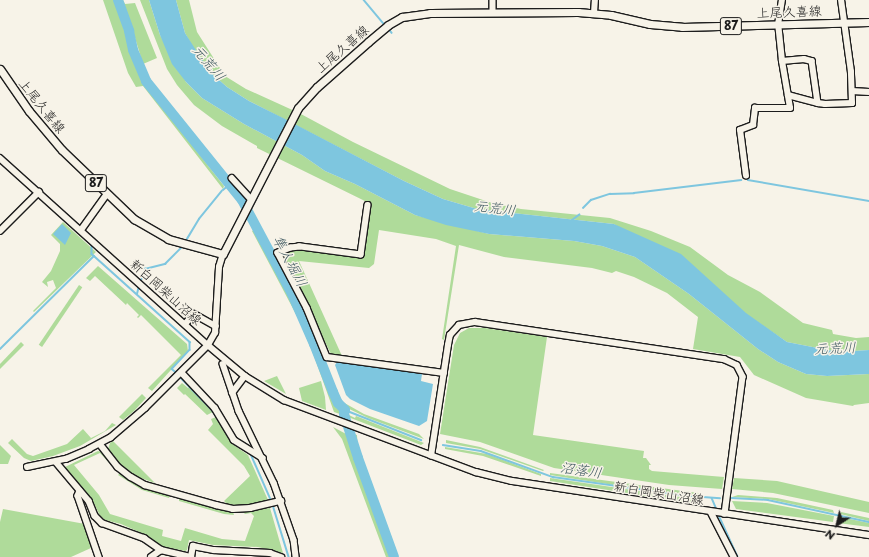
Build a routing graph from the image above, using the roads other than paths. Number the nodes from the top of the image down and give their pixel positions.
1 (493, 0) edge
2 (595, 0) edge
3 (782, 0) edge
4 (841, 0) edge
5 (494, 12) junction
6 (594, 13) junction
7 (869, 22) edge
8 (844, 23) junction
9 (778, 25) junction
10 (782, 61) junction
11 (0, 69) edge
12 (852, 91) junction
13 (869, 92) edge
14 (788, 95) junction
15 (818, 103) junction
16 (0, 158) edge
17 (746, 176) dead end
18 (232, 178) dead end
19 (39, 192) junction
20 (106, 194) junction
21 (250, 201) junction
22 (368, 205) dead end
23 (81, 230) junction
24 (0, 231) edge
25 (223, 254) junction
26 (185, 324) junction
27 (216, 326) junction
28 (208, 345) junction
29 (223, 364) dead end
30 (182, 373) junction
31 (444, 373) junction
32 (245, 376) junction
33 (232, 393) junction
34 (100, 444) junction
35 (432, 456) junction
36 (264, 458) junction
37 (56, 462) junction
38 (27, 468) dead end
39 (80, 491) junction
40 (281, 501) junction
41 (711, 512) junction
42 (724, 514) junction
43 (869, 535) edge
44 (161, 550) junction
45 (99, 557) edge
46 (151, 557) edge
47 (281, 557) edge
48 (296, 557) edge
49 (734, 557) edge

1 - 5 street
2 - 6 street
3 - 9 street
4 - 8 street
5 - 6 main road, 上尾久喜線 / 87
5 - 21 main road, 上尾久喜線 / 87
6 - 9 main road, 上尾久喜線 / 87
7 - 8 main road, 上尾久喜線 / 87
8 - 9 main road, 上尾久喜線 / 87
8 - 12 street
9 - 10 street
10 - 14 street
10 - 15 street
11 - 20 main road, 上尾久喜線 / 87
12 - 13 street
12 - 15 street
14 - 15 street
14 - 17 street
16 - 19 street, 新白岡柴山沼線
18 - 21 street
19 - 23 street, 新白岡柴山沼線
19 - 24 street
20 - 23 street
20 - 25 main road, 上尾久喜線 / 87
21 - 25 main road, 上尾久喜線 / 87
22 - 31 street
23 - 26 street, 新白岡柴山沼線
25 - 27 street
26 - 27 street
26 - 28 street, 新白岡柴山沼線
27 - 28 street
28 - 30 street
28 - 32 street, 新白岡柴山沼線
29 - 33 street
30 - 34 street
30 - 36 street
31 - 35 street
31 - 42 street
32 - 33 street
32 - 35 street, 新白岡柴山沼線
33 - 36 street
34 - 37 street
34 - 40 street
35 - 41 street, 新白岡柴山沼線
36 - 40 street
37 - 38 street
37 - 39 street
39 - 44 street
39 - 45 street
40 - 48 street
41 - 42 street, 新白岡柴山沼線
41 - 49 street
42 - 43 street, 新白岡柴山沼線
44 - 46 street
44 - 47 street

